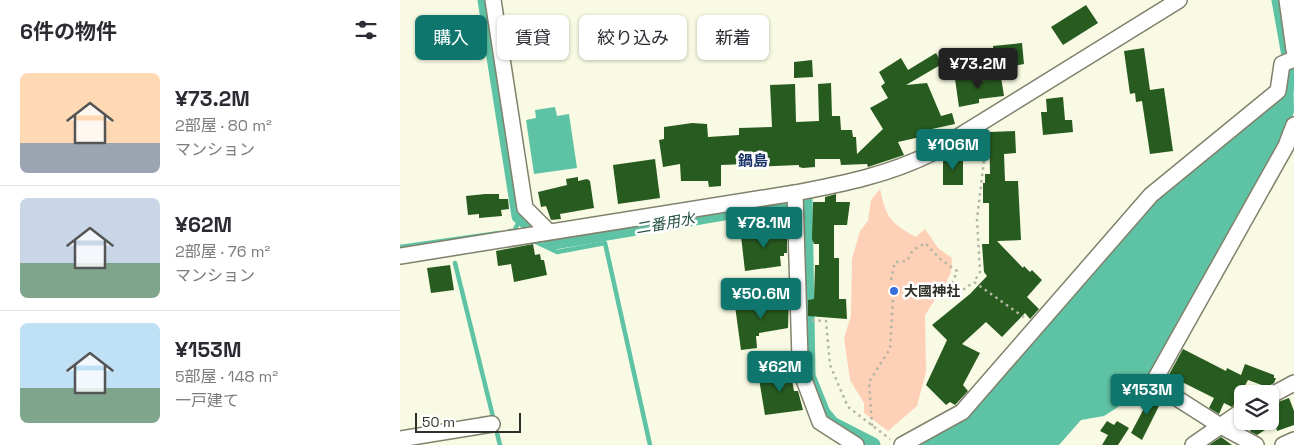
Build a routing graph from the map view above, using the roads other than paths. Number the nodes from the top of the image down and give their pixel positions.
1 (492, 0) edge
2 (1179, 0) edge
3 (1287, 0) edge
4 (1291, 58) edge
5 (1294, 125) edge
6 (795, 200) junction
7 (548, 231) junction
8 (400, 256) edge
9 (1294, 383) edge
10 (1279, 391) edge
11 (1234, 416) edge
12 (492, 424) dead end
13 (1219, 426) junction
14 (400, 439) edge
15 (1294, 440) edge
16 (896, 443) edge
17 (856, 445) edge
18 (1193, 445) edge
19 (1256, 445) edge
20 (1283, 445) edge

1 - 7 street
2 - 6 street
3 - 4 street
4 - 16 street
5 - 13 street
6 - 7 street
6 - 17 street
7 - 8 street
9 - 10 street
11 - 13 street
12 - 14 street
13 - 18 street
13 - 19 street
15 - 20 street

